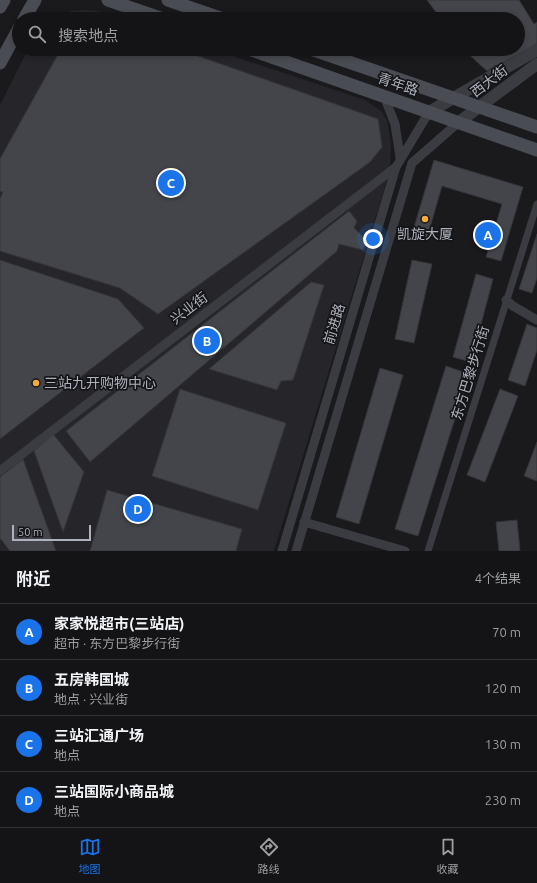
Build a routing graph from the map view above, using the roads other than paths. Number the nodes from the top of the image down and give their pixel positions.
1 (4, 0) edge
2 (35, 0) edge
3 (108, 0) edge
4 (168, 0) edge
5 (0, 7) edge
6 (28, 12) edge
7 (143, 12) edge
8 (203, 12) edge
9 (12, 41) edge
10 (537, 50) edge
11 (269, 56) edge
12 (331, 56) edge
13 (0, 63) edge
14 (537, 64) edge
15 (384, 96) junction
16 (454, 98) junction
17 (480, 107) junction
18 (429, 112) junction
19 (459, 122) junction
20 (537, 127) edge
21 (537, 150) edge
22 (400, 157) junction
23 (396, 167) junction
24 (537, 204) edge
25 (506, 300) junction
26 (537, 320) edge
27 (0, 470) edge
28 (304, 522) junction
29 (282, 551) edge
30 (296, 551) edge
31 (405, 551) edge
32 (428, 551) edge

1 - 5 main road
2 - 6 main road
3 - 7 main road
4 - 8 main road
9 - 13 main road
10 - 16 street, 西大街
11 - 15 main road, 青年路
12 - 16 main road, 青年路
14 - 17 street, 西大街
15 - 18 main road, 青年路
15 - 22 street
16 - 17 main road, 青年路
16 - 18 street, 西大街
17 - 19 street, 西大街
17 - 20 main road, 青年路
18 - 19 main road, 青年路
18 - 22 street, 前进路
19 - 21 main road, 青年路
19 - 28 street, 前进路
22 - 23 street, 前进路
23 - 27 street, 兴业街
23 - 29 street, 前进路
24 - 25 street, 东方巴黎步行街
25 - 26 street
25 - 32 street, 东方巴黎步行街
28 - 30 street, 前进路
28 - 31 street

